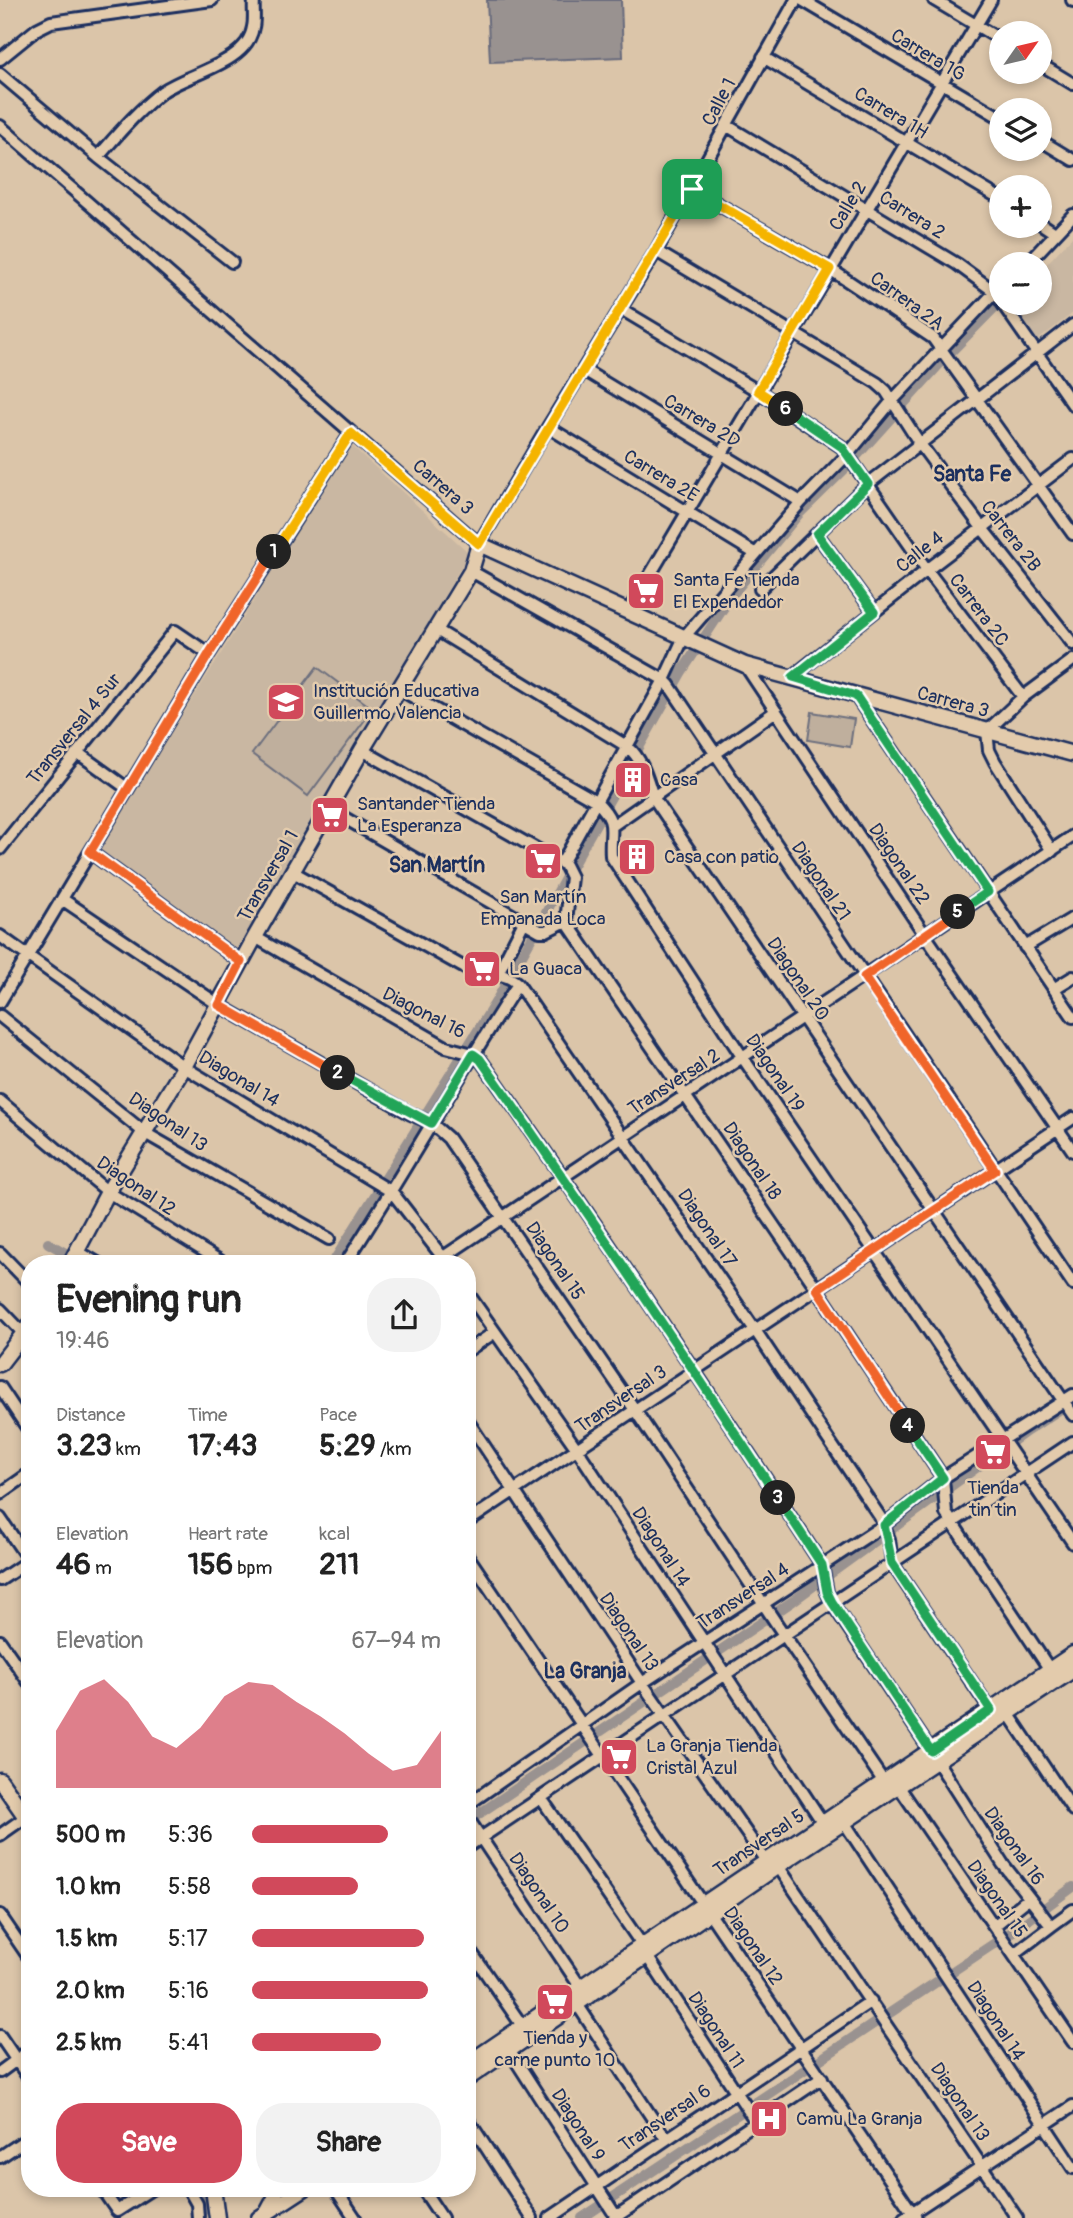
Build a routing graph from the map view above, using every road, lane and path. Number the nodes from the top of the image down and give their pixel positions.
1 (212, 0) edge
2 (254, 0) edge
3 (796, 0) edge
4 (802, 0) edge
5 (934, 0) edge
6 (991, 0) edge
7 (976, 25) junction
8 (989, 33) edge
9 (763, 57) junction
10 (0, 59) edge
11 (1052, 71) edge
12 (0, 74) edge
13 (942, 83) junction
14 (1073, 84) edge
15 (989, 111) edge
16 (726, 125) junction
17 (0, 127) edge
18 (906, 141) junction
19 (1052, 147) edge
20 (98, 157) junction
21 (1073, 160) edge
22 (692, 189) junction
23 (989, 193) edge
24 (868, 208) junction
25 (1073, 215) edge
26 (1052, 231) edge
27 (1055, 233) junction
28 (656, 251) junction
29 (1038, 252) edge
30 (232, 262) dead end
31 (830, 269) junction
32 (989, 289) edge
33 (989, 306) edge
34 (621, 309) junction
35 (1010, 315) edge
36 (1073, 325) edge
37 (792, 333) junction
38 (942, 349) junction
39 (1037, 352) junction
40 (584, 370) junction
41 (758, 391) junction
42 (976, 401) junction
43 (894, 402) junction
44 (1073, 405) edge
45 (548, 427) junction
46 (351, 433) junction
47 (920, 444) junction
48 (722, 453) junction
49 (848, 456) junction
50 (1073, 459) edge
51 (868, 484) junction
52 (1037, 486) junction
53 (801, 502) junction
54 (686, 512) junction
55 (982, 528) junction
56 (817, 534) junction
57 (1073, 534) edge
58 (479, 544) junction
59 (756, 554) junction
60 (927, 570) junction
61 (471, 571) junction
62 (760, 589) dead end
63 (628, 612) junction
64 (874, 612) junction
65 (435, 629) junction
66 (687, 638) junction
67 (1073, 644) edge
68 (209, 654) junction
69 (1073, 660) edge
70 (745, 665) junction
71 (793, 677) junction
72 (667, 683) junction
73 (401, 690) junction
74 (856, 696) junction
75 (1023, 697) junction
76 (776, 711) junction
77 (987, 731) junction
78 (362, 750) junction
79 (631, 750) junction
80 (78, 753) junction
81 (715, 754) junction
82 (1071, 756) edge
83 (128, 789) junction
84 (653, 797) junction
85 (600, 806) junction
86 (329, 809) junction
87 (612, 826) junction
88 (1073, 836) edge
89 (0, 849) edge
90 (1052, 851) junction
91 (90, 852) junction
92 (563, 864) junction
93 (293, 872) junction
94 (988, 892) junction
95 (61, 899) junction
96 (1073, 918) edge
97 (566, 921) junction
98 (526, 923) junction
99 (925, 935) junction
100 (0, 936) edge
101 (255, 937) junction
102 (1025, 947) junction
103 (28, 955) junction
104 (241, 962) junction
105 (864, 977) junction
106 (1073, 977) edge
107 (508, 978) junction
108 (1055, 988) junction
109 (0, 1002) edge
110 (219, 1005) junction
111 (0, 1016) edge
112 (1073, 1017) edge
113 (803, 1018) junction
114 (469, 1054) junction
115 (743, 1058) junction
116 (184, 1066) junction
117 (686, 1095) junction
118 (0, 1101) edge
119 (1073, 1118) edge
120 (428, 1121) junction
121 (1058, 1128) junction
122 (145, 1133) junction
123 (624, 1136) junction
124 (1073, 1151) edge
125 (995, 1170) junction
126 (563, 1177) junction
127 (387, 1189) junction
128 (108, 1192) junction
129 (934, 1211) junction
130 (503, 1217) junction
131 (329, 1239) dead end
132 (874, 1251) junction
133 (0, 1253) edge
134 (75, 1255) edge
135 (210, 1255) edge
136 (350, 1255) edge
137 (441, 1255) edge
138 (452, 1255) edge
139 (21, 1275) edge
140 (1073, 1284) edge
141 (817, 1289) junction
142 (476, 1305) edge
143 (0, 1309) edge
144 (21, 1327) edge
145 (755, 1330) junction
146 (495, 1332) junction
147 (21, 1341) edge
148 (476, 1345) edge
149 (0, 1364) edge
150 (695, 1370) junction
151 (0, 1387) edge
152 (1067, 1399) edge
153 (635, 1410) junction
154 (1073, 1415) edge
155 (21, 1418) edge
156 (476, 1434) edge
157 (1003, 1441) junction
158 (1073, 1442) edge
159 (577, 1449) junction
160 (1026, 1473) junction
161 (21, 1479) edge
162 (943, 1482) junction
163 (514, 1491) junction
164 (0, 1494) edge
165 (476, 1516) edge
166 (0, 1518) edge
167 (949, 1518) junction
168 (886, 1531) junction
169 (1073, 1543) edge
170 (21, 1548) edge
171 (892, 1563) junction
172 (21, 1566) edge
173 (476, 1568) edge
174 (823, 1569) junction
175 (0, 1580) edge
176 (829, 1597) junction
177 (767, 1608) junction
178 (781, 1630) junction
179 (0, 1641) edge
180 (704, 1645) junction
181 (1073, 1654) edge
182 (1050, 1670) junction
183 (21, 1671) edge
184 (1071, 1674) edge
185 (724, 1675) junction
186 (644, 1685) junction
187 (661, 1710) junction
188 (991, 1710) junction
189 (1008, 1713) junction
190 (585, 1727) junction
191 (603, 1753) junction
192 (934, 1756) junction
193 (0, 1780) edge
194 (891, 1784) junction
195 (541, 1798) junction
196 (476, 1799) edge
197 (21, 1808) edge
198 (1073, 1810) edge
199 (21, 1822) edge
200 (844, 1822) junction
201 (823, 1823) junction
202 (476, 1830) edge
203 (0, 1835) edge
204 (479, 1835) junction
205 (476, 1838) edge
206 (772, 1864) junction
207 (1029, 1898) junction
208 (706, 1909) junction
209 (1073, 1911) edge
210 (0, 1915) edge
211 (1051, 1926) junction
212 (997, 1930) junction
213 (21, 1945) edge
214 (644, 1951) junction
215 (1012, 1951) junction
216 (476, 1960) edge
217 (581, 1988) junction
218 (577, 2004) junction
219 (873, 2004) junction
220 (523, 2027) junction
221 (0, 2036) edge
222 (1073, 2042) edge
223 (509, 2050) junction
224 (803, 2051) junction
225 (21, 2056) edge
226 (476, 2058) edge
227 (16, 2060) junction
228 (21, 2067) edge
229 (0, 2072) edge
230 (476, 2073) edge
231 (819, 2073) junction
232 (735, 2092) junction
233 (1073, 2105) edge
234 (756, 2122) junction
235 (1044, 2125) junction
236 (476, 2133) edge
237 (666, 2139) junction
238 (21, 2143) edge
239 (0, 2157) edge
240 (982, 2166) junction
241 (1073, 2168) edge
242 (598, 2188) junction
243 (107, 2197) edge
244 (139, 2197) edge
245 (192, 2197) edge
246 (215, 2197) edge
247 (275, 2197) edge
248 (292, 2197) edge
249 (341, 2197) edge
250 (428, 2197) edge
251 (615, 2215) edge
252 (264, 2216) edge
253 (911, 2216) edge
254 (220, 2217) edge
255 (198, 2218) edge
256 (355, 2218) edge
257 (442, 2218) edge
258 (531, 2218) edge
259 (550, 2218) edge
260 (1017, 2218) edge

1 - 10 street
2 - 20 street
3 - 9 street, Calle 1
4 - 13 street, Carrera 1G
5 - 7 street
6 - 7 street, Calle 2
7 - 8 street
7 - 13 street, Calle 2
9 - 16 street, Calle 1
9 - 18 street, Carrera 1H
11 - 14 street
12 - 20 street
13 - 15 street, Carrera 1G
13 - 18 street, Calle 2
16 - 22 street, Calle 1
16 - 24 street, Carrera 2
17 - 46 street, Carrera 3
18 - 23 street, Carrera 1H
18 - 24 street, Calle 2
19 - 21 street
20 - 30 street
22 - 28 street, Calle 1
22 - 31 street, Carrera 2A
24 - 31 street, Calle 2
24 - 32 street, Carrera 2
25 - 27 street
26 - 27 street
27 - 29 street
28 - 34 street, Calle 1
28 - 37 street, Carrera 2B
31 - 37 street, Calle 2
31 - 38 street, Carrera 2A
33 - 38 street
34 - 40 street, Calle 1
34 - 41 street, Carrera 2C
35 - 39 street, Carrera 2
36 - 39 street
37 - 41 street, Calle 2
37 - 43 street, Carrera 2B
38 - 42 street, Carrera 2A
38 - 43 street
39 - 42 street
39 - 44 street, Carrera 2
40 - 45 street, Calle 1
40 - 48 street, Carrera 2D
41 - 48 street, Calle 2
41 - 49 street, Carrera 2C
42 - 47 street
42 - 52 street, Carrera 2A
43 - 47 street, Carrera 2B
43 - 49 street
45 - 54 street, Carrera 2E
45 - 58 street, Calle 1
46 - 58 street, Carrera 3
46 - 68 street
47 - 51 street
47 - 55 street, Carrera 2B
48 - 53 street, Carrera 2D
48 - 54 street, Calle 2
49 - 51 street, Carrera 2C
49 - 53 street
50 - 52 street, Calle 4
51 - 56 street
51 - 60 street, Carrera 2C
52 - 55 street, Calle 4
52 - 57 street, Carrera 2A
53 - 59 street
54 - 59 street, Carrera 2E
54 - 63 street, Calle 2
55 - 60 street, Calle 4
55 - 67 street, Carrera 2B
56 - 62 street
56 - 64 street
58 - 61 street, Transversal 1
58 - 63 street, Carrera 3
59 - 66 street
60 - 64 street, Calle 4
60 - 75 street, Carrera 2C
61 - 65 street, Transversal 1
61 - 72 street
63 - 66 street, Carrera 3
64 - 71 street, Calle 4
65 - 73 street, Transversal 1
65 - 79 street, Diagonal 20
66 - 70 street, Carrera 3
66 - 72 street
68 - 80 street, Transversal 4 Sur
68 - 83 street
69 - 75 street
70 - 71 street, Carrera 3
70 - 76 street, Diagonal 22
71 - 74 street, Carrera 3
72 - 79 street
72 - 81 street, Diagonal 21
73 - 78 street, Transversal 1
73 - 85 street
74 - 77 street, Carrera 3
74 - 94 street
75 - 77 street
76 - 81 street
76 - 99 street, Diagonal 22
77 - 82 street, Carrera 3
77 - 90 street
78 - 86 street, Transversal 1
78 - 92 street
79 - 84 street, Diagonal 20
79 - 85 street
80 - 83 street
80 - 89 street, Transversal 4 Sur
81 - 84 street
81 - 105 street, Diagonal 21
83 - 91 street
84 - 87 street
84 - 113 street, Diagonal 20
85 - 87 street, Diagonal 19
85 - 92 street
86 - 93 street, Transversal 1
86 - 98 street
87 - 115 street, Diagonal 19
88 - 90 street, Transversal 2
90 - 94 street, Transversal 2
91 - 95 street
91 - 104 street
92 - 97 street
93 - 101 street, Transversal 1
93 - 107 street
94 - 99 street, Transversal 2
94 - 102 street
95 - 103 street
95 - 110 street, Diagonal 15
96 - 102 street
97 - 98 street
97 - 117 street, Diagonal 18
98 - 107 street
99 - 105 street, Transversal 2
99 - 121 street, Diagonal 22
100 - 103 street, Diagonal 14
101 - 104 street, Transversal 1
101 - 114 street, Diagonal 16
102 - 108 street
103 - 109 street
103 - 116 street, Diagonal 14
104 - 110 street, Transversal 1
105 - 113 street, Transversal 2
105 - 125 street, Diagonal 21
106 - 108 street
107 - 114 street
107 - 123 street, Diagonal 17
108 - 112 street
110 - 116 street, Transversal 1
110 - 120 street, Diagonal 15
111 - 122 street, Diagonal 13
113 - 115 street, Transversal 2
113 - 129 street, Diagonal 20
114 - 120 street
114 - 126 street, Diagonal 16
115 - 117 street, Transversal 2
115 - 132 street, Diagonal 19
116 - 122 street, Transversal 1
116 - 127 street, Diagonal 14
117 - 123 street, Transversal 2
117 - 141 street, Diagonal 18
118 - 128 street, Diagonal 12
119 - 121 street, Transversal 3
120 - 127 street
120 - 130 street, Diagonal 15
121 - 124 street, Diagonal 22
121 - 125 street, Transversal 3
122 - 128 street, Transversal 1
122 - 131 street, Diagonal 13
123 - 126 street, Transversal 2
123 - 145 street, Diagonal 17
125 - 129 street, Transversal 3
125 - 140 street, Diagonal 21
126 - 130 street, Transversal 2
126 - 150 street, Diagonal 16
127 - 136 street
127 - 137 street, Diagonal 14
128 - 134 street, Transversal 1
128 - 135 street, Diagonal 12
129 - 132 street, Transversal 3
129 - 152 street, Diagonal 20
130 - 138 street, Transversal 2
130 - 153 street, Diagonal 15
132 - 141 street, Transversal 3
132 - 157 street, Diagonal 19
133 - 139 street
141 - 145 street, Transversal 3
141 - 162 street, Diagonal 18
142 - 146 street, Diagonal 14
143 - 144 street
145 - 150 street, Transversal 3
145 - 168 street, Diagonal 17
146 - 148 street
146 - 159 street, Diagonal 14
147 - 149 street
150 - 153 street, Transversal 3
150 - 174 street, Diagonal 16
151 - 155 street
152 - 154 street, Diagonal 20
152 - 157 street, Transversal 4
153 - 159 street, Transversal 3
153 - 177 street, Diagonal 15
156 - 163 street, Diagonal 13
157 - 160 street, Diagonal 19
157 - 162 street, Transversal 4
158 - 160 street
159 - 163 street, Transversal 3
159 - 180 street, Diagonal 14
160 - 167 street
160 - 169 street, Diagonal 19
161 - 164 street
162 - 167 street, Diagonal 18
162 - 168 street, Transversal 4
163 - 165 street, Transversal 3
163 - 186 street, Diagonal 13
166 - 170 street
167 - 171 street
167 - 182 street, Diagonal 18
168 - 171 street, Diagonal 17
168 - 174 street, Transversal 4
171 - 176 street
171 - 188 street, Diagonal 17
172 - 175 street
173 - 190 street, Diagonal 12
174 - 176 street, Diagonal 16
174 - 177 street, Transversal 4
176 - 178 street
176 - 192 street, Diagonal 16
177 - 178 street, Diagonal 15
177 - 180 street, Transversal 4
178 - 185 street
178 - 194 street, Diagonal 15
179 - 183 street
180 - 185 street, Diagonal 14
180 - 186 street, Transversal 4
181 - 182 street, Transversal 5
182 - 188 street, Transversal 5
184 - 189 street, Transversal 5
185 - 187 street
185 - 201 street, Diagonal 14
186 - 187 street, Diagonal 13
186 - 190 street, Transversal 4
187 - 191 street
187 - 206 street, Diagonal 13
188 - 192 street, Transversal 5
189 - 192 street, Transversal 5
189 - 198 street
190 - 191 street, Diagonal 12
190 - 196 street, Transversal 4
191 - 195 street
191 - 208 street, Diagonal 12
192 - 194 street, Transversal 5
192 - 207 street, Diagonal 16
193 - 197 street
194 - 200 street, Transversal 5
194 - 201 street, Transversal 5
194 - 212 street, Diagonal 15
195 - 204 street
195 - 214 street, Diagonal 11
199 - 203 street
200 - 206 street, Transversal 5
200 - 235 street, Diagonal 14
201 - 206 street, Transversal 5
202 - 204 street, Diagonal 10
204 - 205 street
204 - 217 street, Diagonal 10
206 - 208 street, Transversal 5
206 - 219 street, Diagonal 13
207 - 211 street, Diagonal 16
207 - 212 street
208 - 214 street, Transversal 5
208 - 224 street, Diagonal 12
209 - 211 street
210 - 213 street
211 - 215 street
212 - 215 street, Diagonal 15
214 - 217 street, Transversal 5
214 - 218 street, Transversal 5
214 - 232 street, Diagonal 11
215 - 222 street, Diagonal 15
216 - 220 street
217 - 220 street, Transversal 5
218 - 223 street, Transversal 5
218 - 237 street
219 - 224 street, Transversal 6
219 - 240 street, Diagonal 13
220 - 226 street, Transversal 5
221 - 227 street
223 - 230 street, Transversal 5
223 - 242 street, Diagonal 9
224 - 231 street, Diagonal 12
224 - 232 street, Transversal 6
225 - 227 street
227 - 228 street
227 - 229 street
231 - 234 street
231 - 253 street, Diagonal 12
232 - 234 street, Diagonal 11
232 - 237 street, Transversal 6
233 - 235 street
234 - 251 street
235 - 240 street
235 - 241 street, Diagonal 14
236 - 258 street
237 - 242 street, Transversal 6
238 - 239 street
240 - 253 street
240 - 260 street, Diagonal 13
242 - 251 street, Diagonal 9
242 - 259 street, Transversal 6
243 - 244 street
245 - 255 street
246 - 254 street
247 - 252 street
248 - 252 street
249 - 256 street
250 - 257 street

